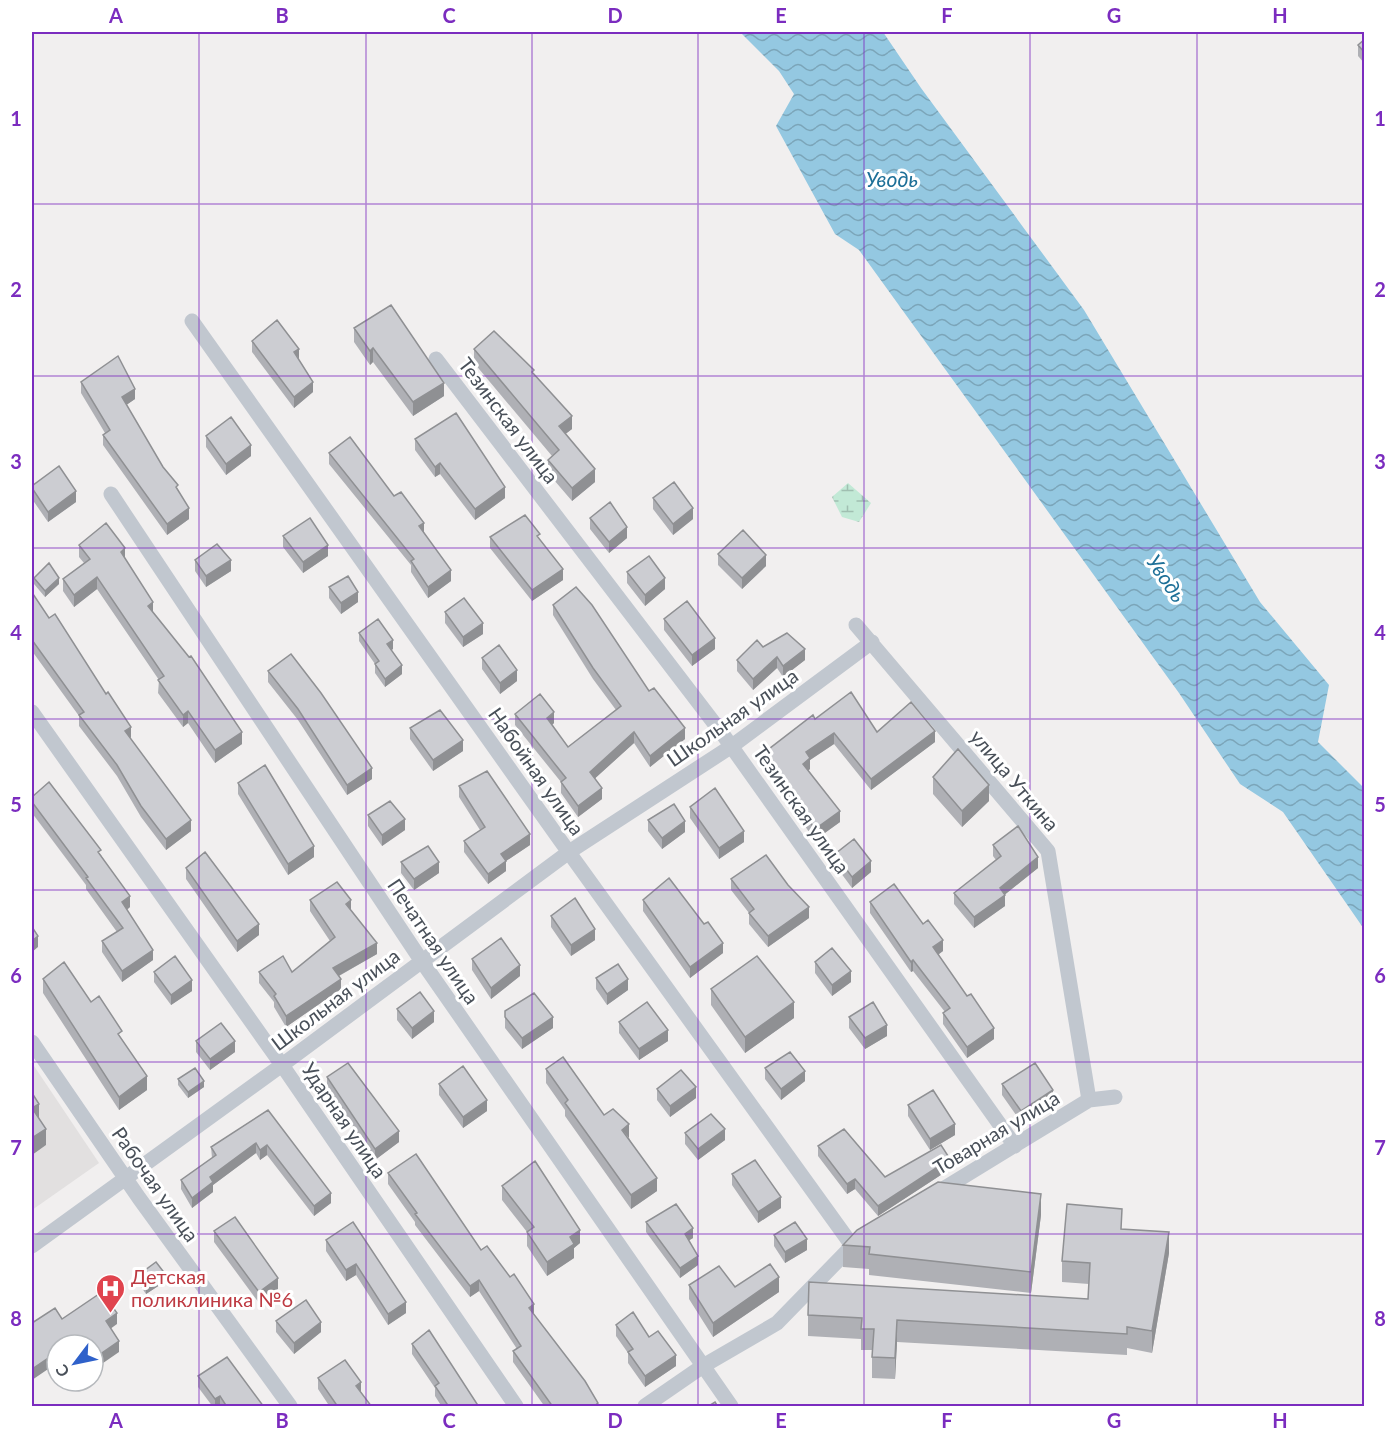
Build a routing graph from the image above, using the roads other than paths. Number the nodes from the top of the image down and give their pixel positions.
1 (192, 321) dead end
2 (436, 359) dead end
3 (111, 494) dead end
4 (856, 625) dead end
5 (872, 642) junction
6 (32, 712) edge
7 (732, 746) junction
8 (569, 852) junction
9 (421, 960) junction
10 (32, 1042) edge
11 (282, 1065) junction
12 (1115, 1097) dead end
13 (1089, 1100) junction
14 (1015, 1146) junction
15 (126, 1179) junction
16 (919, 1203) edge
17 (871, 1232) edge
18 (851, 1244) junction
19 (32, 1246) edge
20 (703, 1366) junction
21 (290, 1407) edge
22 (516, 1407) edge
23 (645, 1407) edge
24 (731, 1407) edge

1 - 8 street, Набойная улица
2 - 7 street, Тезинская улица
3 - 9 street, Печатная улица
4 - 5 street, улица Уткина
5 - 7 street, Школьная улица
5 - 13 street, улица Уткина
6 - 11 street, Ударная улица
7 - 8 street, Школьная улица
7 - 14 street, Тезинская улица
8 - 9 street, Школьная улица
8 - 18 street, Набойная улица
9 - 11 street, Школьная улица
9 - 20 street, Печатная улица
10 - 15 street, Рабочая улица
11 - 15 street, Школьная улица
11 - 22 street, Ударная улица
12 - 13 street, Товарная улица
13 - 14 street, Товарная улица
14 - 16 street, Товарная улица
15 - 19 street, Школьная улица
15 - 21 street, Рабочая улица
17 - 18 street
18 - 20 street
20 - 23 street
20 - 24 street, Печатная улица

